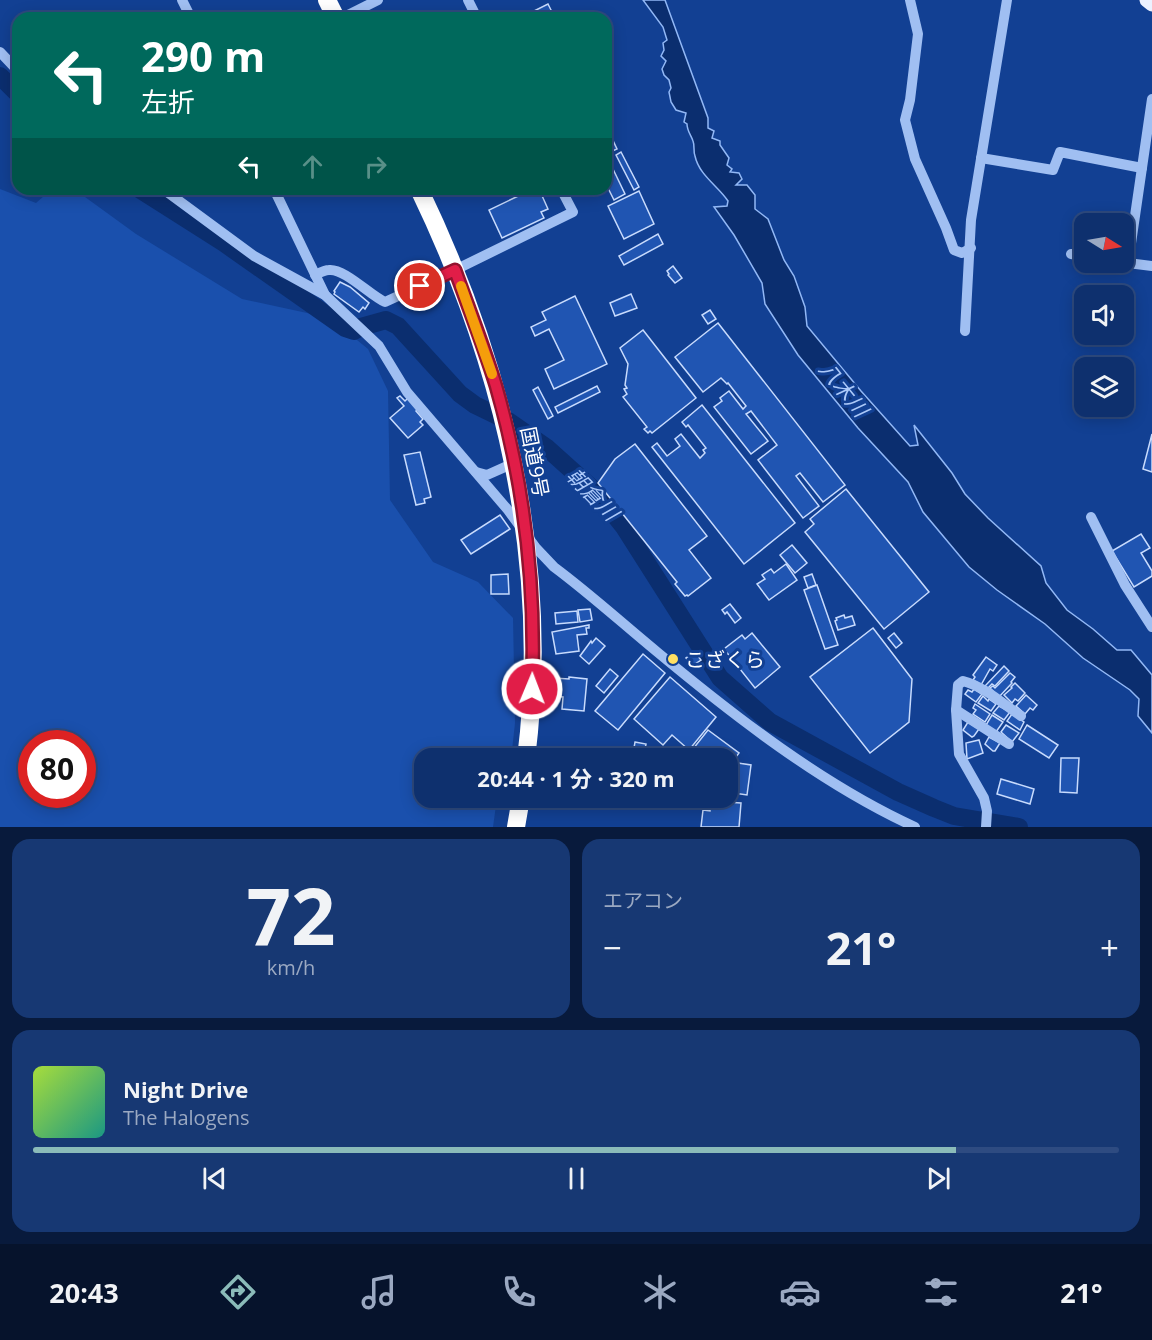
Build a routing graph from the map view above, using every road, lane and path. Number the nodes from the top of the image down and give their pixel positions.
1 (378, 0) edge
2 (910, 0) edge
3 (1007, 0) edge
4 (1148, 0) edge
5 (1152, 4) edge
6 (354, 12) edge
7 (0, 52) edge
8 (12, 65) edge
9 (1152, 99) edge
10 (981, 158) junction
11 (1142, 168) junction
12 (172, 195) edge
13 (277, 195) edge
14 (422, 195) edge
15 (564, 195) edge
16 (1133, 213) edge
17 (971, 248) junction
18 (1071, 254) dead end
19 (1074, 254) edge
20 (1134, 264) edge
21 (1152, 267) edge
22 (455, 270) junction
23 (315, 275) junction
24 (325, 295) junction
25 (965, 330) dead end
26 (514, 463) junction
27 (476, 472) junction
28 (1091, 517) dead end
29 (525, 532) junction
30 (1152, 627) edge
31 (956, 710) junction
32 (1021, 716) dead end
33 (1009, 744) dead end
34 (527, 748) edge
35 (519, 808) edge
36 (986, 826) edge
37 (516, 827) edge
38 (915, 827) edge

1 - 6 street
2 - 17 street
3 - 10 street
4 - 5 main road
7 - 8 street
9 - 11 street
10 - 11 street
10 - 17 street
11 - 16 street
12 - 24 street
13 - 23 street
14 - 22 highway, 国道9号
15 - 22 street
17 - 25 street
18 - 19 street
20 - 21 street
22 - 23 street
22 - 26 highway, 国道9号
23 - 24 street
24 - 27 street
26 - 27 street
26 - 29 highway, 国道9号
27 - 29 street
28 - 30 street
29 - 34 highway, 国道9号
29 - 38 street
31 - 32 street
31 - 33 street
31 - 36 street
35 - 37 highway

